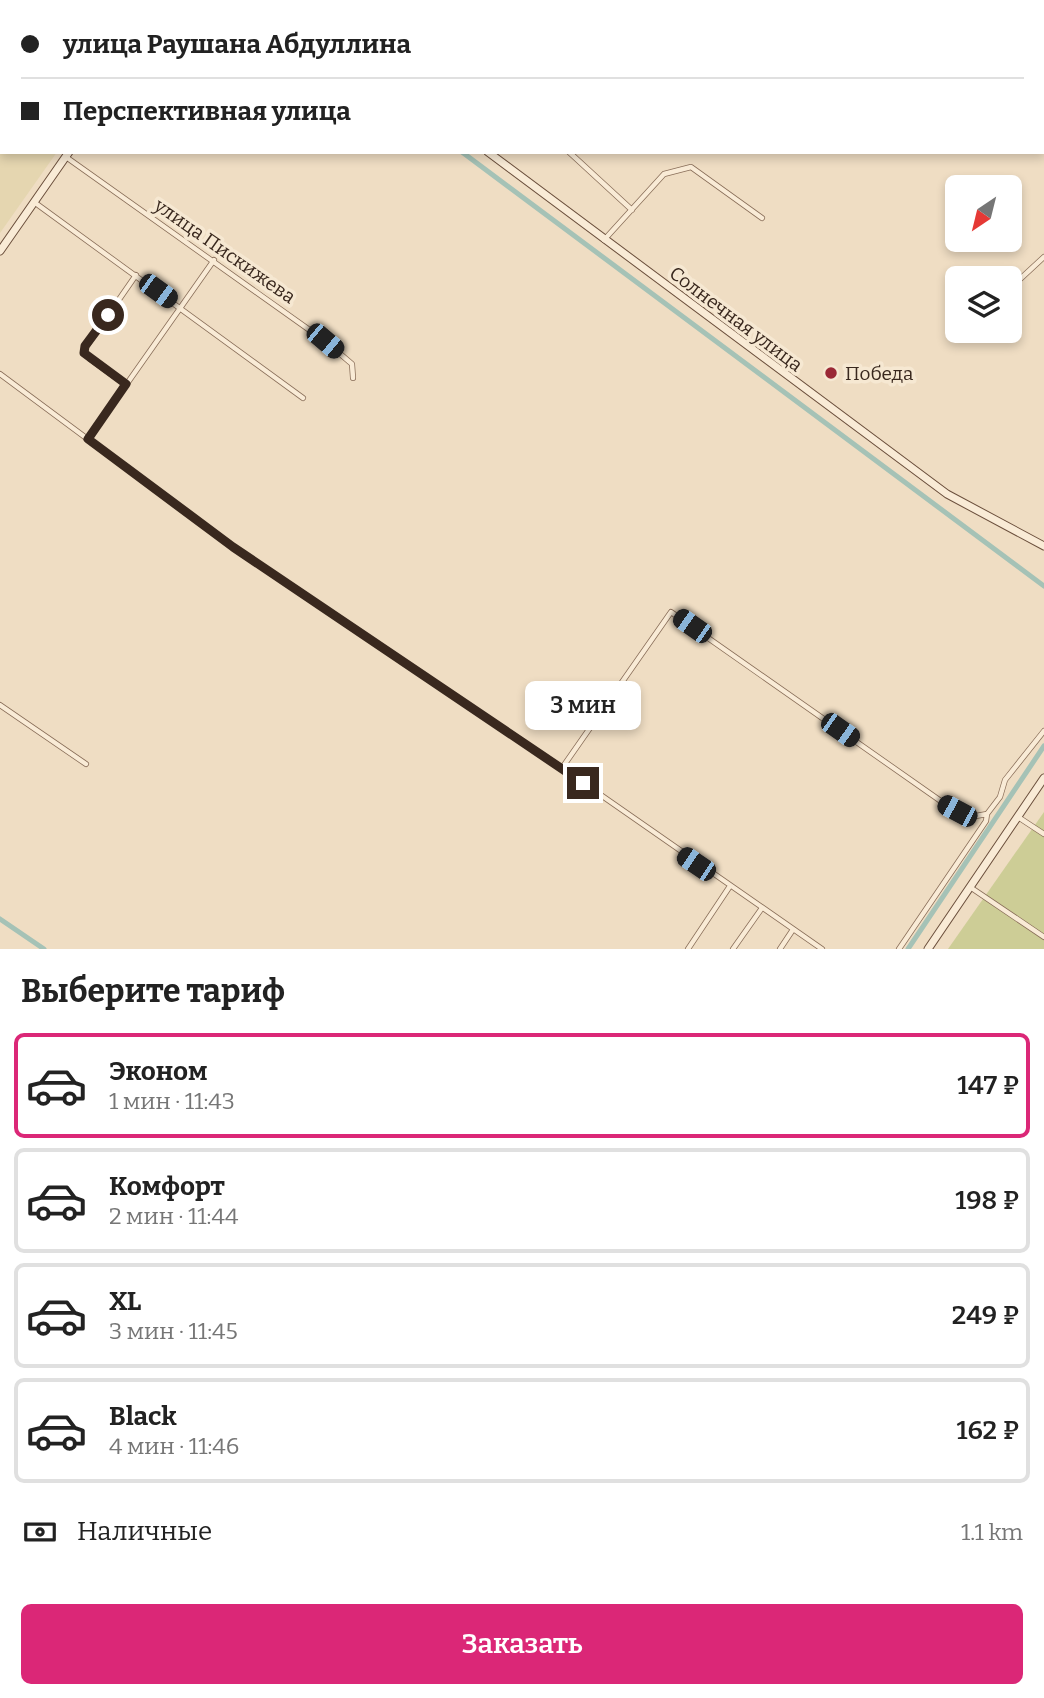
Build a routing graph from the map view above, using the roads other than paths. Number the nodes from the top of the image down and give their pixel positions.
1 (491, 154) edge
2 (571, 154) edge
3 (67, 155) edge
4 (34, 202) junction
5 (632, 210) junction
6 (762, 218) dead end
7 (604, 240) junction
8 (0, 251) edge
9 (1044, 257) edge
10 (214, 260) junction
11 (136, 275) junction
12 (1022, 277) edge
13 (181, 308) junction
14 (0, 374) edge
15 (353, 378) dead end
16 (126, 384) junction
17 (303, 398) dead end
18 (88, 439) junction
19 (1044, 546) edge
20 (0, 705) edge
21 (1044, 731) edge
22 (86, 764) dead end
23 (562, 768) junction
24 (1044, 778) edge
25 (987, 814) junction
26 (1018, 817) junction
27 (1044, 834) edge
28 (730, 886) junction
29 (970, 887) junction
30 (762, 908) junction
31 (793, 930) junction
32 (1044, 937) edge
33 (688, 949) edge
34 (733, 949) edge
35 (780, 949) edge
36 (822, 949) edge
37 (899, 949) edge
38 (928, 949) edge

1 - 7 main road, Солнечная улица
2 - 5 street
3 - 4 main road
3 - 10 street, улица Пискижева
4 - 8 main road
4 - 11 street
5 - 6 street
5 - 7 street
7 - 19 main road, Солнечная улица
9 - 12 street
10 - 13 street
10 - 15 street, улица Пискижева
11 - 13 street
11 - 16 street
13 - 16 street
13 - 17 street
14 - 18 street
16 - 18 street
18 - 23 street
20 - 22 street
21 - 25 street
23 - 25 street
23 - 28 street
24 - 26 main road
25 - 37 street
26 - 27 street
26 - 29 main road
28 - 30 street
28 - 33 street
29 - 32 street
29 - 38 main road
30 - 31 street
30 - 34 street
31 - 35 street
31 - 36 street

